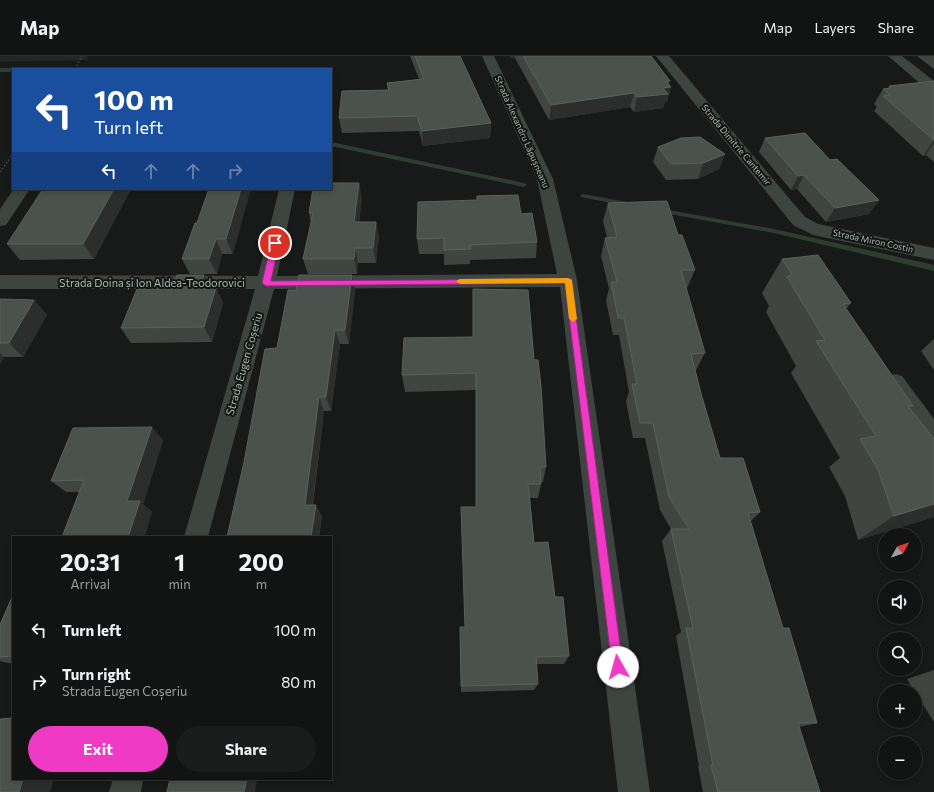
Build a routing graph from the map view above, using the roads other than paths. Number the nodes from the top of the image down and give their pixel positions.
1 (488, 56) edge
2 (662, 56) edge
3 (894, 56) edge
4 (934, 88) edge
5 (21, 190) edge
6 (287, 190) edge
7 (0, 221) edge
8 (813, 229) joint
9 (934, 254) edge
10 (568, 280) junction
11 (0, 282) edge
12 (266, 283) junction
13 (884, 366) edge
14 (934, 436) edge
15 (196, 536) edge
16 (128, 780) edge
17 (125, 792) edge
18 (634, 792) edge

1 - 10 street, Strada Alexandru Lăpușneanu
2 - 8 street, Strada Dimitrie Cantemir
3 - 4 street
5 - 7 street
6 - 12 street, Strada Eugen Coșeriu
8 - 9 street, Strada Miron Costin
10 - 12 street, Strada Doina și Ion Aldea-Teodorovici
10 - 18 street, Strada Alexandru Lăpușneanu
11 - 12 street, Strada Doina și Ion Aldea-Teodorovici
12 - 15 street, Strada Eugen Coșeriu
13 - 14 street
16 - 17 street

